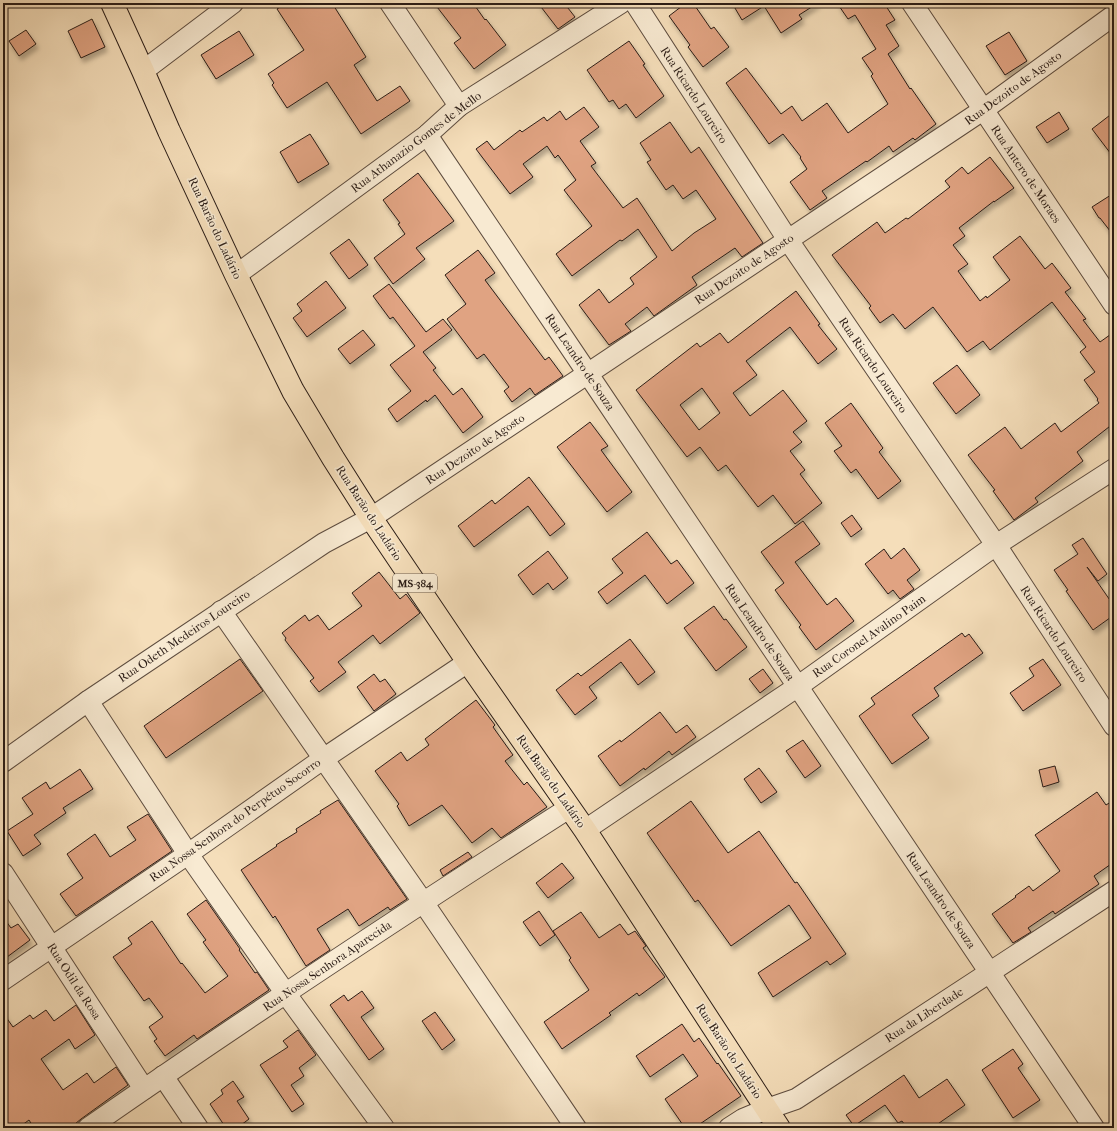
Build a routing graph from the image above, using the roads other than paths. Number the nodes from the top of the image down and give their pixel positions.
1 (112, 3) edge
2 (233, 3) edge
3 (390, 3) edge
4 (621, 3) edge
5 (635, 3) edge
6 (912, 3) edge
7 (1114, 15) edge
8 (143, 71) junction
9 (459, 106) junction
10 (984, 110) junction
11 (427, 135) junction
12 (788, 240) junction
13 (236, 275) junction
14 (1114, 305) edge
15 (588, 374) junction
16 (1114, 469) edge
17 (371, 518) junction
18 (996, 545) junction
19 (221, 611) junction
20 (468, 662) junction
21 (797, 687) junction
22 (88, 701) junction
23 (1114, 726) edge
24 (323, 759) junction
25 (3, 762) edge
26 (569, 808) junction
27 (585, 830) junction
28 (188, 854) junction
29 (3, 873) edge
30 (1114, 891) edge
31 (423, 902) junction
32 (51, 947) junction
33 (990, 972) junction
34 (3, 980) edge
35 (286, 994) junction
36 (163, 1076) junction
37 (144, 1089) junction
38 (767, 1109) junction
39 (1085, 1125) edge
40 (88, 1128) edge
41 (198, 1128) edge
42 (384, 1128) edge
43 (576, 1128) edge
44 (729, 1128) edge
45 (779, 1128) edge

1 - 8 main road, Rua Barão do Ladário / MS-384
2 - 8 street
3 - 9 street
4 - 9 street, Rua Athanazio Gomes de Mello
5 - 12 street, Rua Ricardo Loureiro
6 - 10 street, Rua Antero de Moraes
7 - 10 street, Rua Dezoito de Agosto
8 - 13 main road, Rua Barão do Ladário / MS-384
9 - 11 street, Rua Athanazio Gomes de Mello
10 - 12 street, Rua Dezoito de Agosto
10 - 14 street, Rua Antero de Moraes
11 - 13 street, Rua Athanazio Gomes de Mello
11 - 15 street, Rua Leandro de Souza
12 - 15 street, Rua Dezoito de Agosto
12 - 18 street, Rua Ricardo Loureiro
13 - 17 main road, Rua Barão do Ladário / MS-384
15 - 17 street, Rua Dezoito de Agosto
15 - 21 street, Rua Leandro de Souza
16 - 18 street, Rua Coronel Avalino Paim
17 - 19 street, Rua Odeth Medeiros Loureiro
17 - 20 main road, Rua Barão do Ladário / MS-384
18 - 21 street, Rua Coronel Avalino Paim
18 - 23 street, Rua Ricardo Loureiro
19 - 22 street, Rua Odeth Medeiros Loureiro
19 - 24 street
20 - 24 street, Rua Nossa Senhora do Perpétuo Socorro
20 - 26 main road, Rua Barão do Ladário / MS-384
21 - 27 street, Rua Coronel Avalino Paim
21 - 33 street, Rua Leandro de Souza
22 - 25 street, Rua Odeth Medeiros Loureiro
22 - 28 street
24 - 28 street, Rua Nossa Senhora do Perpétuo Socorro
24 - 31 street
26 - 27 main road, Rua Barão do Ladário / MS-384
26 - 31 street, Rua Nossa Senhora Aparecida
27 - 38 main road, Rua Barão do Ladário / MS-384
28 - 32 street, Rua Nossa Senhora do Perpétuo Socorro
28 - 35 street
29 - 32 street, Rua Odil da Rosa
30 - 33 street, Rua da Liberdade
31 - 35 street, Rua Nossa Senhora Aparecida
31 - 43 street
32 - 34 street, Rua Nossa Senhora do Perpétuo Socorro
32 - 37 street, Rua Odil da Rosa
33 - 38 street, Rua da Liberdade
33 - 39 street, Rua Leandro de Souza
35 - 36 street, Rua Nossa Senhora Aparecida
35 - 42 street
36 - 37 street, Rua Nossa Senhora Aparecida
36 - 41 street
37 - 40 street, Rua Nossa Senhora Aparecida
38 - 44 street, Rua da Liberdade
38 - 45 main road, Rua Barão do Ladário / MS-384

